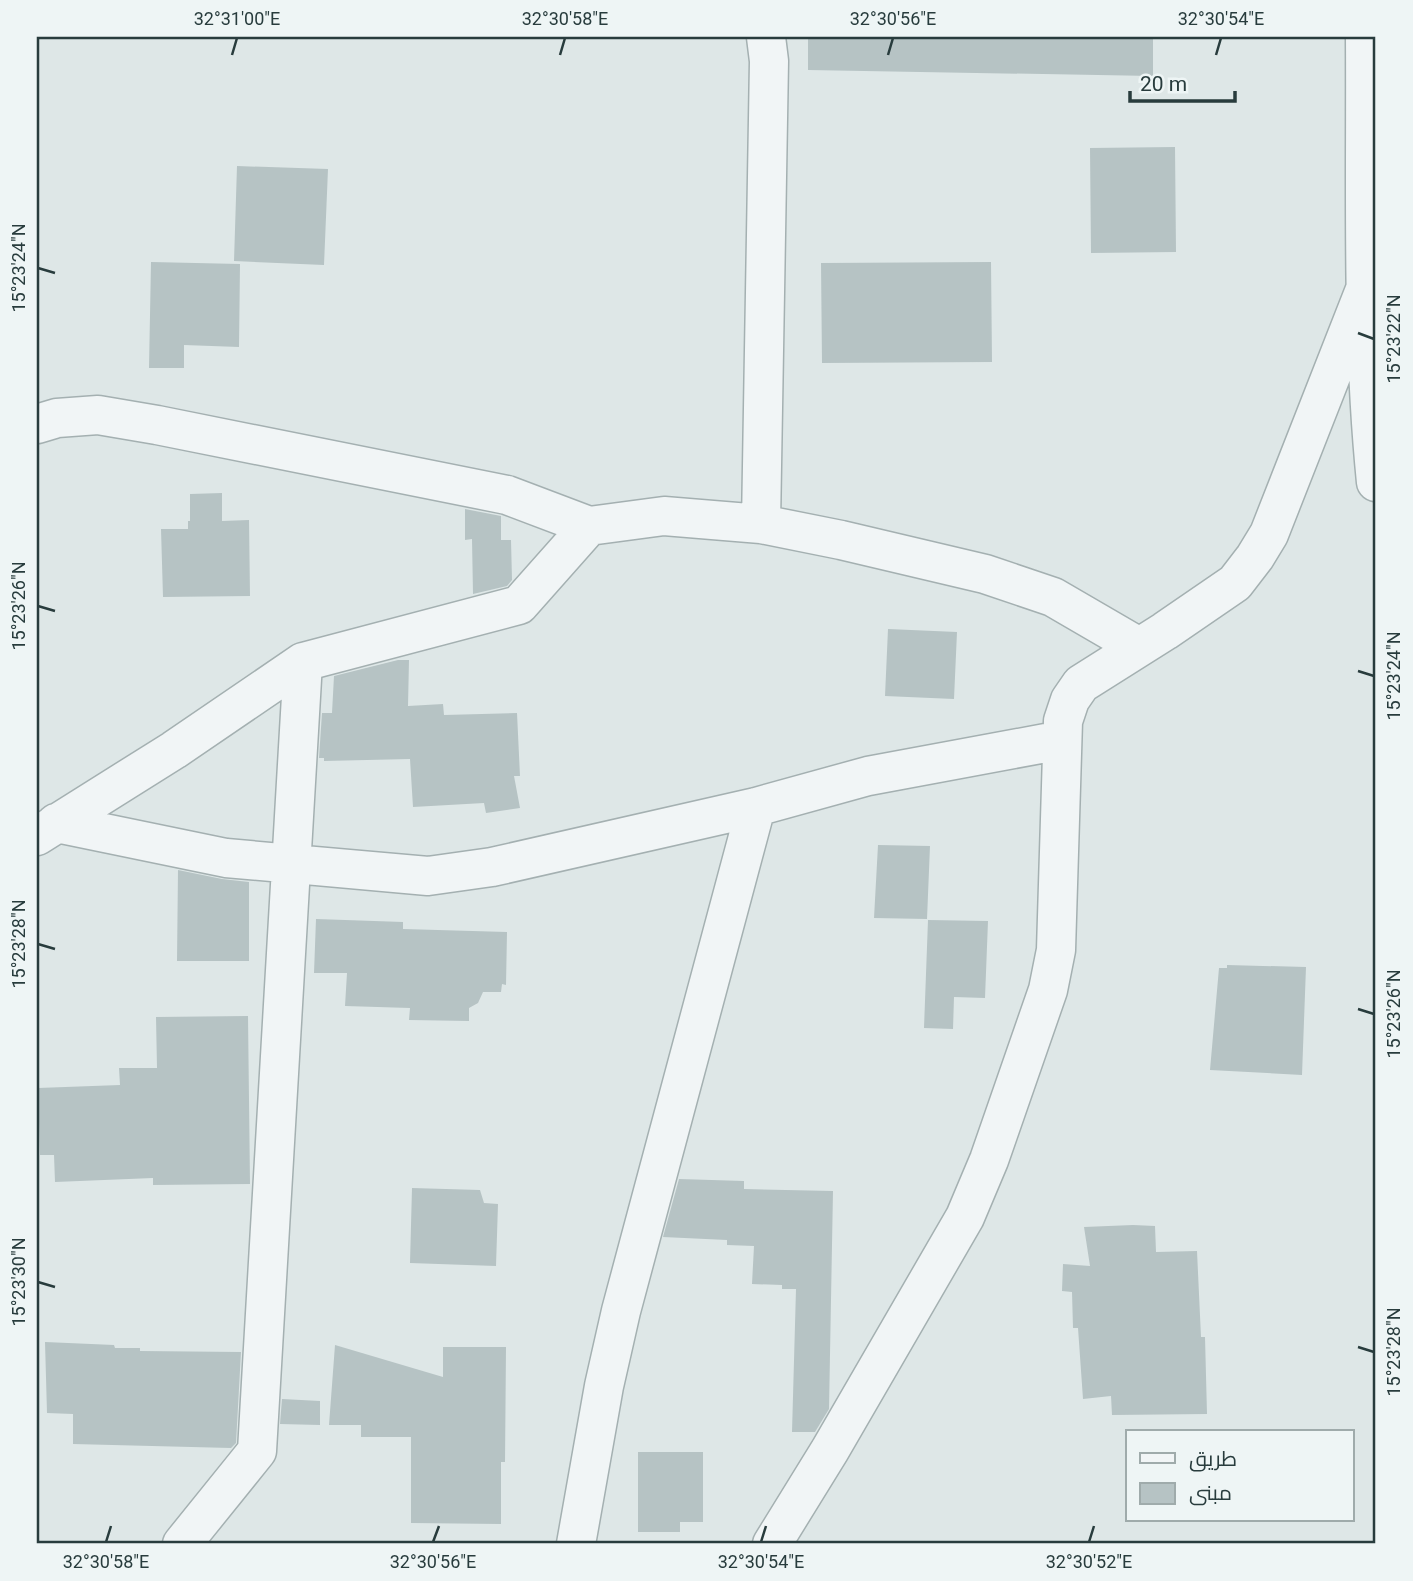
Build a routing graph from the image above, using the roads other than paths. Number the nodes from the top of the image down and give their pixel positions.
1 (766, 37) edge
2 (1365, 37) edge
3 (1371, 121) edge
4 (1366, 287) junction
5 (37, 424) edge
6 (1374, 438) edge
7 (1376, 482) edge
8 (761, 524) junction
9 (589, 526) junction
10 (1139, 647) junction
11 (303, 662) junction
12 (1062, 740) junction
13 (756, 807) junction
14 (47, 829) edge
15 (291, 863) junction
16 (182, 1544) edge
17 (576, 1544) edge
18 (772, 1544) edge

1 - 8 street
2 - 3 street
3 - 4 street
4 - 6 street
4 - 10 street
5 - 9 street
6 - 7 street
8 - 9 street
8 - 10 street
9 - 11 street
10 - 12 street
11 - 14 street
11 - 15 street
12 - 13 street
12 - 18 street
13 - 15 street
13 - 17 street
14 - 15 street
15 - 16 street

